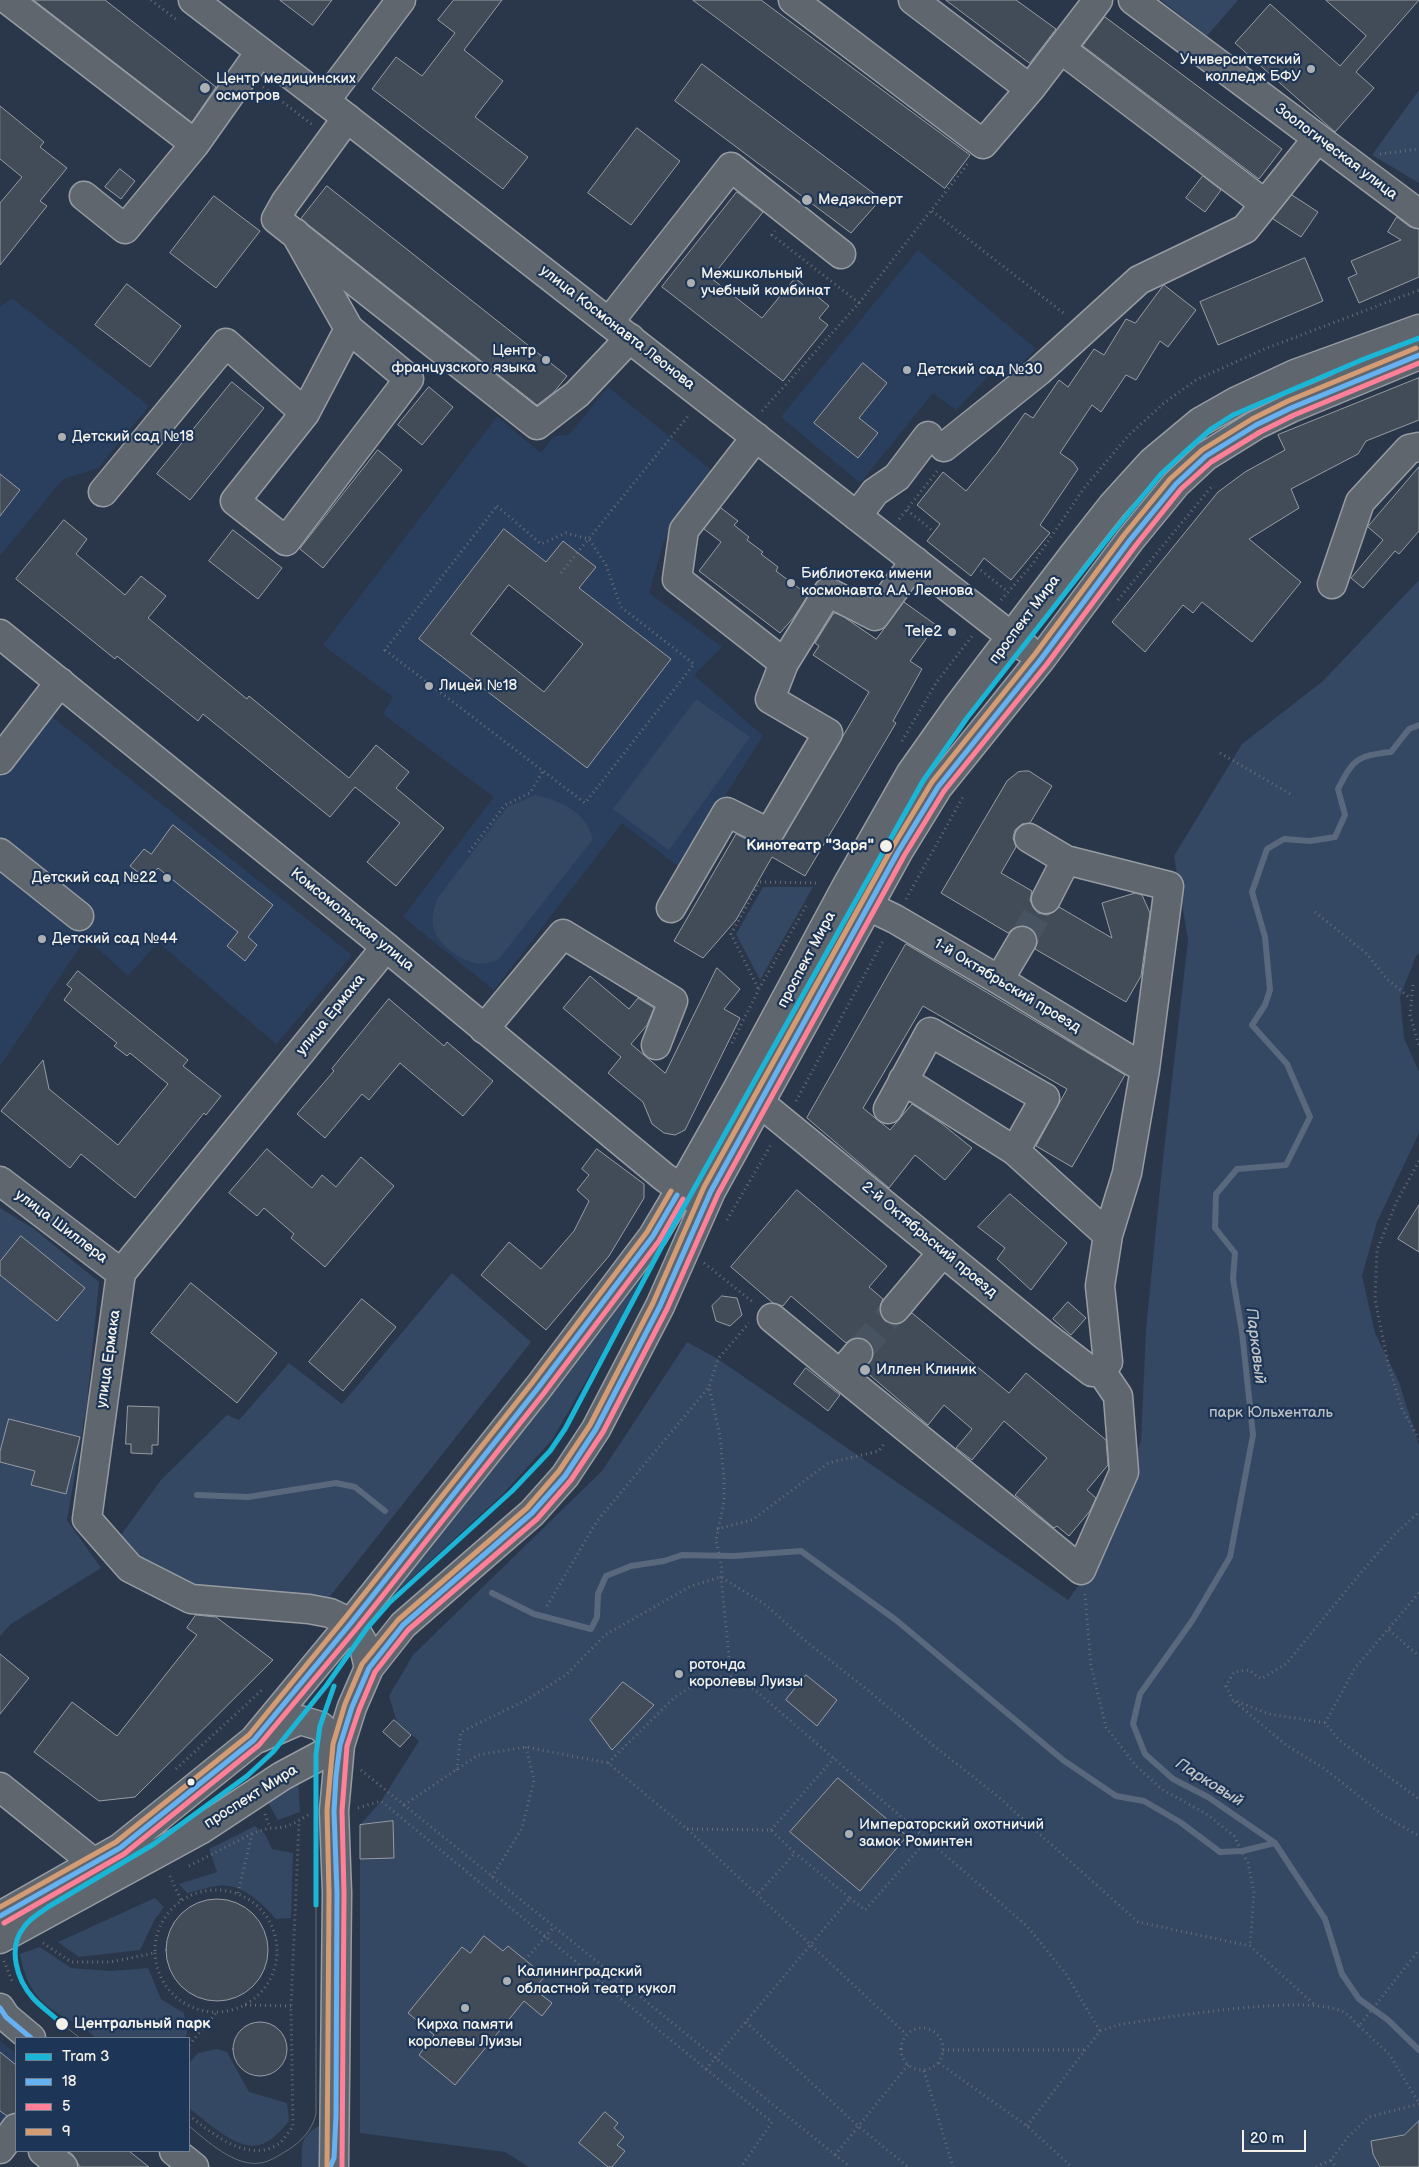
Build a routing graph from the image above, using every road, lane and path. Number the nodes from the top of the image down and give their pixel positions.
1 (8, 0) edge
2 (192, 0) edge
3 (401, 0) edge
4 (793, 0) edge
5 (914, 0) edge
6 (1098, 0) edge
7 (1132, 0) edge
8 (1061, 48) junction
9 (260, 52) junction
10 (1030, 89) junction
11 (325, 101) junction
12 (347, 118) junction
13 (1317, 139) junction
14 (195, 144) junction
15 (983, 144) junction
16 (84, 196) dead end
17 (1265, 204) junction
18 (932, 211) junction
19 (790, 213) junction
20 (1419, 214) edge
21 (295, 233) junction
22 (841, 254) dead end
23 (1419, 290) edge
24 (858, 303) junction
25 (349, 329) junction
26 (1085, 329) junction
27 (1419, 329) edge
28 (620, 330) junction
29 (1419, 355) edge
30 (762, 411) dead end
31 (305, 413) junction
32 (688, 415) dead end
33 (756, 437) junction
34 (936, 441) junction
35 (1419, 448) edge
36 (1220, 479) dead end
37 (103, 492) dead end
38 (907, 510) junction
39 (857, 516) junction
40 (897, 522) dead end
41 (934, 532) dead end
42 (589, 539) junction
43 (915, 562) junction
44 (977, 567) dead end
45 (560, 573) dead end
46 (1332, 584) dead end
47 (1008, 592) junction
48 (1116, 603) dead end
49 (986, 617) junction
50 (0, 634) edge
51 (1013, 637) junction
52 (1041, 659) junction
53 (784, 663) junction
54 (60, 682) junction
55 (898, 748) dead end
56 (1220, 753) dead end
57 (0, 760) edge
58 (543, 771) junction
59 (967, 791) dead end
60 (1292, 795) dead end
61 (1029, 838) dead end
62 (469, 852) dead end
63 (0, 853) edge
64 (1066, 860) junction
65 (824, 875) dead end
66 (819, 883) junction
67 (815, 891) dead end
68 (810, 899) dead end
69 (1046, 899) tunnel mouth
70 (868, 906) junction
71 (671, 908) dead end
72 (1315, 912) dead end
73 (79, 916) dead end
74 (895, 919) junction
75 (1022, 941) tunnel mouth
76 (386, 947) junction
77 (999, 980) junction
78 (1413, 985) dead end
79 (759, 989) junction
80 (1410, 998) junction
81 (484, 1029) junction
82 (656, 1045) dead end
83 (1419, 1046) edge
84 (730, 1048) dead end
85 (1145, 1069) junction
86 (903, 1080) junction
87 (759, 1102) junction
88 (888, 1109) dead end
89 (784, 1122) junction
90 (1015, 1151) junction
91 (1419, 1161) edge
92 (0, 1181) edge
93 (681, 1189) junction
94 (716, 1213) junction
95 (1108, 1235) junction
96 (943, 1252) junction
97 (698, 1268) dead end
98 (121, 1273) junction
99 (895, 1309) tunnel mouth
100 (763, 1317) junction
101 (858, 1353) tunnel mouth
102 (1101, 1371) junction
103 (840, 1374) junction
104 (709, 1387) junction
105 (901, 1423) junction
106 (1419, 1439) edge
107 (1419, 1512) edge
108 (717, 1529) junction
109 (1073, 1564) junction
110 (721, 1577) junction
111 (1419, 1593) edge
112 (547, 1606) dead end
113 (351, 1624) junction
114 (1389, 1630) junction
115 (1419, 1656) edge
116 (369, 1668) junction
117 (731, 1677) junction
118 (268, 1684) dead end
119 (1233, 1700) junction
120 (1325, 1723) junction
121 (254, 1740) junction
122 (340, 1745) junction
123 (526, 1747) junction
124 (834, 1758) junction
125 (608, 1763) junction
126 (361, 1764) dead end
127 (360, 1769) junction
128 (457, 1770) junction
129 (170, 1774) dead end
130 (359, 1777) dead end
131 (0, 1787) edge
132 (1419, 1799) edge
133 (381, 1801) dead end
134 (354, 1802) dead end
135 (404, 1805) junction
136 (353, 1810) dead end
137 (299, 1822) dead end
138 (687, 1829) junction
139 (771, 1830) junction
140 (253, 1833) dead end
141 (1419, 1836) edge
142 (927, 1840) junction
143 (795, 1853) junction
144 (94, 1863) junction
145 (170, 1876) dead end
146 (492, 1877) junction
147 (238, 1893) junction
148 (757, 1895) junction
149 (850, 1898) junction
150 (180, 1900) junction
151 (0, 1916) edge
152 (554, 1926) junction
153 (545, 1936) junction
154 (40, 1941) dead end
155 (810, 1945) junction
156 (1250, 1946) junction
157 (1, 1948) edge
158 (1419, 1950) edge
159 (154, 1953) junction
160 (525, 1960) dead end
161 (12, 1981) dead end
162 (244, 2005) junction
163 (291, 2006) junction
164 (1316, 2006) junction
165 (0, 2008) edge
166 (217, 2012) junction
167 (746, 2022) junction
168 (1359, 2026) junction
169 (1100, 2031) junction
170 (906, 2034) junction
171 (30, 2037) edge
172 (190, 2044) edge
173 (943, 2050) junction
174 (1084, 2050) junction
175 (716, 2058) junction
176 (939, 2063) junction
177 (908, 2066) junction
178 (706, 2069) junction
179 (924, 2071) junction
180 (1419, 2104) edge
181 (190, 2116) edge
182 (858, 2126) junction
183 (1027, 2126) junction
184 (15, 2129) edge
185 (0, 2149) edge
186 (44, 2152) edge
187 (175, 2152) edge
188 (835, 2155) junction
189 (1331, 2160) junction
190 (333, 2164) edge
191 (63, 2167) edge
192 (194, 2167) edge
193 (741, 2167) edge
194 (850, 2167) edge
195 (908, 2167) edge
196 (953, 2167) edge
197 (1072, 2167) edge
198 (1316, 2167) edge
199 (1336, 2167) edge

1 - 14 main road
2 - 9 main road, улица Космонавта Леонова
3 - 11 main road
4 - 15 main road
5 - 10 main road
6 - 8 main road
7 - 13 main road, Зоологическая улица
8 - 10 main road
8 - 17 main road
9 - 11 main road, улица Космонавта Леонова
9 - 14 main road
10 - 15 main road
11 - 12 main road, улица Космонавта Леонова
12 - 21 main road
12 - 28 main road, улица Космонавта Леонова
13 - 17 main road
13 - 20 main road, Зоологическая улица
14 - 16 main road
15 - 18 path
17 - 26 main road
18 - 24 path
18 - 26 path
19 - 22 main road
19 - 24 path
19 - 28 main road
21 - 25 main road
21 - 28 main road
23 - 47 path
24 - 30 path
25 - 31 main road
25 - 31 main road
26 - 34 main road
27 - 51 main road, проспект Мира
28 - 33 main road, улица Космонавта Леонова
29 - 52 main road, проспект Мира
31 - 37 main road
32 - 42 path
33 - 39 main road, улица Космонавта Леонова
33 - 53 main road
34 - 38 path
34 - 39 main road
35 - 46 main road
36 - 48 path
38 - 40 path
38 - 41 path
39 - 43 main road, улица Космонавта Леонова
42 - 45 path
42 - 58 path
42 - 58 path
43 - 49 main road, улица Космонавта Леонова
43 - 53 main road
44 - 47 path
47 - 49 path
49 - 51 main road, улица Космонавта Леонова
49 - 55 path
50 - 54 main road, Комсомольская улица
51 - 52 main road, улица Космонавта Леонова
51 - 93 main road, проспект Мира
52 - 70 main road, проспект Мира
53 - 71 main road
54 - 57 main road
54 - 76 main road, Комсомольская улица
56 - 60 path
58 - 62 path
59 - 74 path
61 - 64 main road
63 - 73 main road
64 - 69 main road
64 - 85 main road
65 - 66 path
66 - 67 path
66 - 79 path
68 - 79 path
70 - 74 main road, 1-й Октябрьский проезд
70 - 87 main road, проспект Мира
72 - 80 path
74 - 77 main road, 1-й Октябрьский проезд
74 - 89 path
75 - 77 main road
76 - 81 main road, Комсомольская улица
76 - 98 main road, улица Ермака
77 - 85 main road, 1-й Октябрьский проезд
78 - 80 path
79 - 84 path
80 - 83 path
81 - 82 main road
81 - 93 main road, Комсомольская улица
85 - 95 main road
86 - 88 main road
86 - 90 main road
86 - 90 main road
87 - 89 main road, 2-й Октябрьский проезд
87 - 94 main road, проспект Мира
89 - 94 path
89 - 96 main road, 2-й Октябрьский проезд
90 - 95 main road
91 - 106 path
92 - 98 main road, улица Шиллера
93 - 94 main road, Комсомольская улица
93 - 113 main road, проспект Мира
94 - 116 main road, проспект Мира
95 - 102 main road
96 - 99 main road
96 - 102 main road, 2-й Октябрьский проезд
97 - 100 path
98 - 113 main road, улица Ермака
100 - 103 main road
100 - 104 path
101 - 103 main road
102 - 109 main road
103 - 105 main road
104 - 108 path
104 - 112 path
105 - 108 path
105 - 109 main road
107 - 119 path
108 - 110 path
109 - 156 path
110 - 117 path
110 - 128 path
110 - 156 path
111 - 114 path
113 - 116 main road
113 - 121 main road, проспект Мира
114 - 115 path
114 - 120 path
116 - 122 main road, проспект Мира
117 - 124 path
117 - 125 path
118 - 129 path
119 - 120 path
119 - 141 path
120 - 132 path
121 - 122 main road
121 - 144 main road, проспект Мира
122 - 157 main road, проспект Мира
122 - 190 main road
123 - 125 path
123 - 128 path
123 - 146 path
124 - 139 path
124 - 142 path
125 - 138 path
126 - 127 path
127 - 130 path
127 - 135 path
128 - 135 path
131 - 144 main road
133 - 153 path
134 - 136 path
135 - 146 path
137 - 163 path
138 - 139 path
138 - 148 path
139 - 143 path
140 - 147 path
142 - 149 path
142 - 169 path
143 - 148 path
143 - 149 path
144 - 151 main road, проспект Мира
145 - 150 path
146 - 152 path
147 - 150 path
147 - 162 path
148 - 155 path
149 - 155 path
150 - 159 path
152 - 153 path
152 - 175 path
153 - 160 path
153 - 178 path
154 - 159 path
155 - 167 path
155 - 170 path
156 - 164 path
157 - 161 path
158 - 168 path
159 - 166 path
162 - 163 path
162 - 166 path
163 - 181 path
164 - 168 path
164 - 169 path
165 - 171 main road
166 - 172 path
167 - 175 path
167 - 182 path
168 - 180 path
169 - 174 path
170 - 173 path
170 - 177 path
173 - 174 path
173 - 176 path
174 - 183 path
175 - 178 path
175 - 188 path
176 - 179 path
176 - 183 path
177 - 179 path
177 - 182 path
178 - 193 path
179 - 196 path
180 - 189 path
182 - 188 path
182 - 195 path
183 - 197 path
184 - 185 main road
186 - 191 main road
187 - 192 main road
188 - 194 path
189 - 198 path
189 - 199 path

